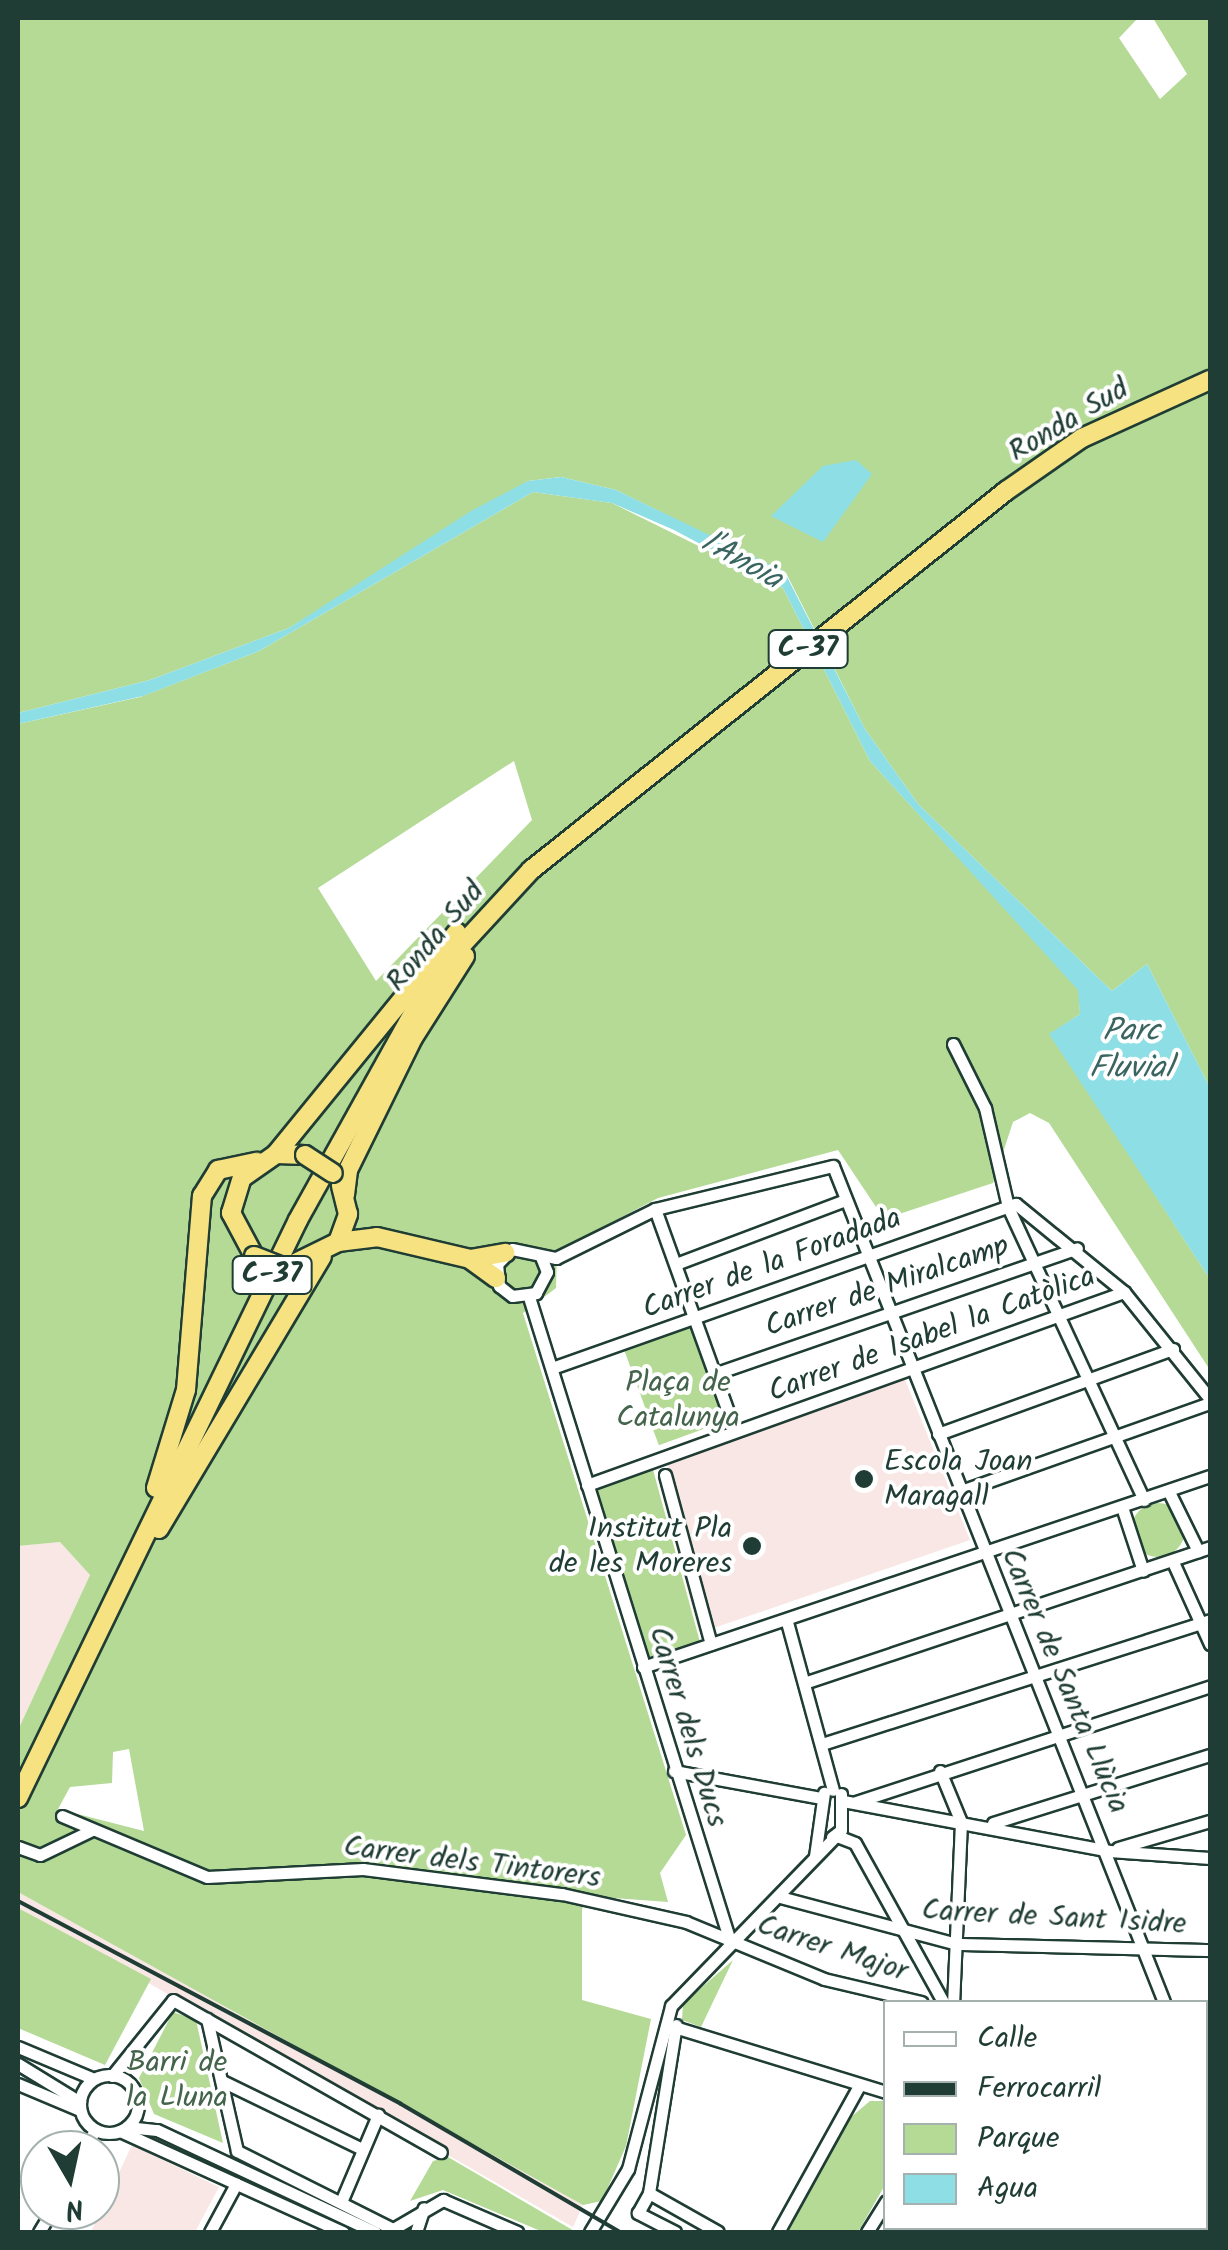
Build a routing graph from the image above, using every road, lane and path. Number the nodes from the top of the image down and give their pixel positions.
1 (1210, 380) edge
2 (607, 808) junction
3 (953, 1044) dead end
4 (276, 1154) junction
5 (257, 1162) junction
6 (843, 1202) junction
7 (346, 1204) junction
8 (655, 1208) junction
9 (1008, 1208) junction
10 (378, 1237) junction
11 (338, 1242) junction
12 (1077, 1248) junction
13 (505, 1253) junction
14 (868, 1256) junction
15 (322, 1257) junction
16 (541, 1257) junction
17 (470, 1260) junction
18 (1032, 1263) junction
19 (676, 1264) junction
20 (496, 1278) junction
21 (1124, 1292) junction
22 (529, 1297) junction
23 (890, 1312) junction
24 (1058, 1317) junction
25 (694, 1319) junction
26 (1173, 1349) junction
27 (911, 1367) junction
28 (552, 1368) junction
29 (714, 1374) junction
30 (1087, 1379) junction
31 (1210, 1401) edge
32 (736, 1431) junction
33 (938, 1434) junction
34 (1114, 1438) junction
35 (665, 1474) dead end
36 (1210, 1476) edge
37 (587, 1485) junction
38 (962, 1491) junction
39 (1169, 1492) junction
40 (1144, 1500) junction
41 (1122, 1507) junction
42 (1204, 1549) edge
43 (984, 1554) junction
44 (1172, 1562) junction
45 (1143, 1570) junction
46 (124, 1578) junction
47 (1011, 1614) junction
48 (1206, 1621) edge
49 (786, 1622) junction
50 (711, 1644) junction
51 (1210, 1644) edge
52 (642, 1667) junction
53 (1036, 1673) junction
54 (804, 1682) junction
55 (1210, 1686) edge
56 (1058, 1733) junction
57 (822, 1744) junction
58 (1210, 1755) edge
59 (674, 1771) junction
60 (940, 1772) junction
61 (827, 1794) junction
62 (1084, 1795) junction
63 (18, 1798) edge
64 (849, 1801) junction
65 (62, 1816) dead end
66 (1210, 1821) edge
67 (961, 1822) junction
68 (989, 1825) junction
69 (820, 1829) junction
70 (92, 1830) junction
71 (836, 1836) junction
72 (23, 1851) edge
73 (1108, 1851) junction
74 (1210, 1858) edge
75 (814, 1859) junction
76 (780, 1897) junction
77 (910, 1937) junction
78 (730, 1941) junction
79 (957, 1944) junction
80 (1146, 1948) junction
81 (1210, 1950) edge
82 (956, 1980) junction
83 (942, 1997) edge
84 (914, 2000) edge
85 (953, 2000) edge
86 (1163, 2000) edge
87 (671, 2006) junction
88 (207, 2018) junction
89 (678, 2028) junction
90 (656, 2039) junction
91 (18, 2046) edge
92 (131, 2058) junction
93 (18, 2064) edge
94 (112, 2076) junction
95 (222, 2081) junction
96 (91, 2082) junction
97 (128, 2082) junction
98 (59, 2083) junction
99 (18, 2084) edge
100 (859, 2086) junction
101 (883, 2091) edge
102 (138, 2104) junction
103 (80, 2106) junction
104 (378, 2115) junction
105 (124, 2129) junction
106 (96, 2130) joint
107 (158, 2130) junction
108 (362, 2149) junction
109 (441, 2152) dead end
110 (236, 2184) junction
111 (649, 2193) junction
112 (341, 2202) junction
113 (883, 2206) edge
114 (424, 2207) junction
115 (393, 2230) edge
116 (210, 2232) edge
117 (343, 2232) edge
118 (375, 2232) edge
119 (415, 2232) edge
120 (517, 2232) edge
121 (590, 2232) edge
122 (674, 2232) edge
123 (718, 2232) edge
124 (778, 2232) edge
125 (867, 2232) edge

1 - 2 highway, Ronda Sud / C-37
2 - 4 highway
2 - 7 highway
2 - 46 highway, Ronda Sud / C-37
3 - 9 street
4 - 5 highway
4 - 7 highway, bridge
5 - 15 highway, bridge
5 - 46 highway
6 - 8 street, Carrer de Santa Llùcia
6 - 14 street, Carrer de Santa Llùcia
6 - 19 street
7 - 10 highway
7 - 11 highway
8 - 16 street
8 - 19 street
9 - 12 street
9 - 14 street, Carrer de la Foradada
9 - 18 street
10 - 11 highway
10 - 17 highway
11 - 15 highway
12 - 18 street, Carrer de Miralcamp
12 - 21 street
13 - 16 street
13 - 17 highway
13 - 20 street
14 - 23 street, Carrer de Santa Llùcia
14 - 25 street, Carrer de la Foradada
15 - 46 highway
16 - 22 street
17 - 20 highway
18 - 23 street, Carrer de Miralcamp
18 - 24 street
19 - 25 street
20 - 22 street
21 - 24 street, Carrer de Isabel la Catòlica
21 - 26 street
22 - 28 street, Carrer dels Ducs
23 - 27 street, Carrer de Santa Llùcia
23 - 29 street, Carrer de Miralcamp
24 - 27 street, Carrer de Isabel la Catòlica
24 - 30 street
25 - 28 street, Carrer de la Foradada
25 - 29 street
26 - 30 street
26 - 31 street
27 - 32 street, Carrer de Isabel la Catòlica
27 - 33 street, Carrer de Santa Llùcia
28 - 37 street, Carrer dels Ducs
29 - 32 street
30 - 33 street
30 - 34 street
31 - 34 street
32 - 37 street, Carrer de Isabel la Catòlica
33 - 38 street, Carrer de Santa Llùcia
34 - 38 street
34 - 40 street
35 - 50 street
36 - 39 street
37 - 52 street, Carrer dels Ducs
38 - 43 street, Carrer de Santa Llùcia
39 - 40 street
39 - 42 street
40 - 41 street
41 - 43 street
41 - 45 street
42 - 44 street
43 - 47 street, Carrer de Santa Llùcia
43 - 49 street
44 - 45 street
44 - 48 street
45 - 47 street
46 - 63 highway, Ronda Sud / C-37
47 - 53 street, Carrer de Santa Llùcia
47 - 54 street
48 - 51 street
48 - 53 street
49 - 50 street
49 - 54 street
50 - 52 street
52 - 59 street, Carrer dels Ducs
53 - 56 street, Carrer de Santa Llùcia
53 - 57 street
54 - 57 street
55 - 56 street
56 - 60 street
56 - 62 street, Carrer de Santa Llùcia
57 - 61 street
58 - 62 street
59 - 61 street
59 - 78 street, Carrer dels Ducs
60 - 64 street
60 - 67 street
61 - 64 street
61 - 69 street
62 - 68 street
62 - 73 street, Carrer de Santa Llùcia
64 - 67 street
64 - 71 street
65 - 70 street, Carrer dels Tintorers
66 - 73 street
67 - 68 street
67 - 79 street
68 - 73 street
69 - 71 street
69 - 75 street
70 - 72 street
70 - 78 street, Carrer dels Tintorers
71 - 75 street
71 - 77 street
73 - 74 street
73 - 80 street, Carrer de Santa Llùcia
75 - 76 street
76 - 77 street, Carrer de Sant Isidre
76 - 78 street
77 - 79 street, Carrer de Sant Isidre
77 - 83 street
78 - 84 street, Carrer Major
78 - 87 street
79 - 80 street, Carrer de Sant Isidre
79 - 82 street
80 - 81 street, Carrer de Sant Isidre
80 - 86 street, Carrer de Santa Llùcia
82 - 83 street
82 - 85 street
87 - 89 street
87 - 90 street
88 - 92 street
88 - 95 street
88 - 104 street
89 - 90 street
89 - 100 street
89 - 111 street
90 - 121 street
91 - 96 street
92 - 94 street
92 - 97 street
93 - 98 street
94 - 96 street
94 - 97 street
95 - 108 street
95 - 112 street
96 - 98 street
96 - 103 street
97 - 102 street
98 - 103 street
99 - 103 street
100 - 101 street
100 - 124 street
102 - 105 street
102 - 107 street
103 - 106 street
104 - 108 street
104 - 109 street
105 - 106 street
105 - 107 street
105 - 110 street
107 - 118 street
108 - 112 street
110 - 116 street
110 - 117 street
111 - 122 street
111 - 123 street
112 - 115 street
113 - 125 street
114 - 115 street
114 - 119 street
114 - 120 street
115 - 119 street

